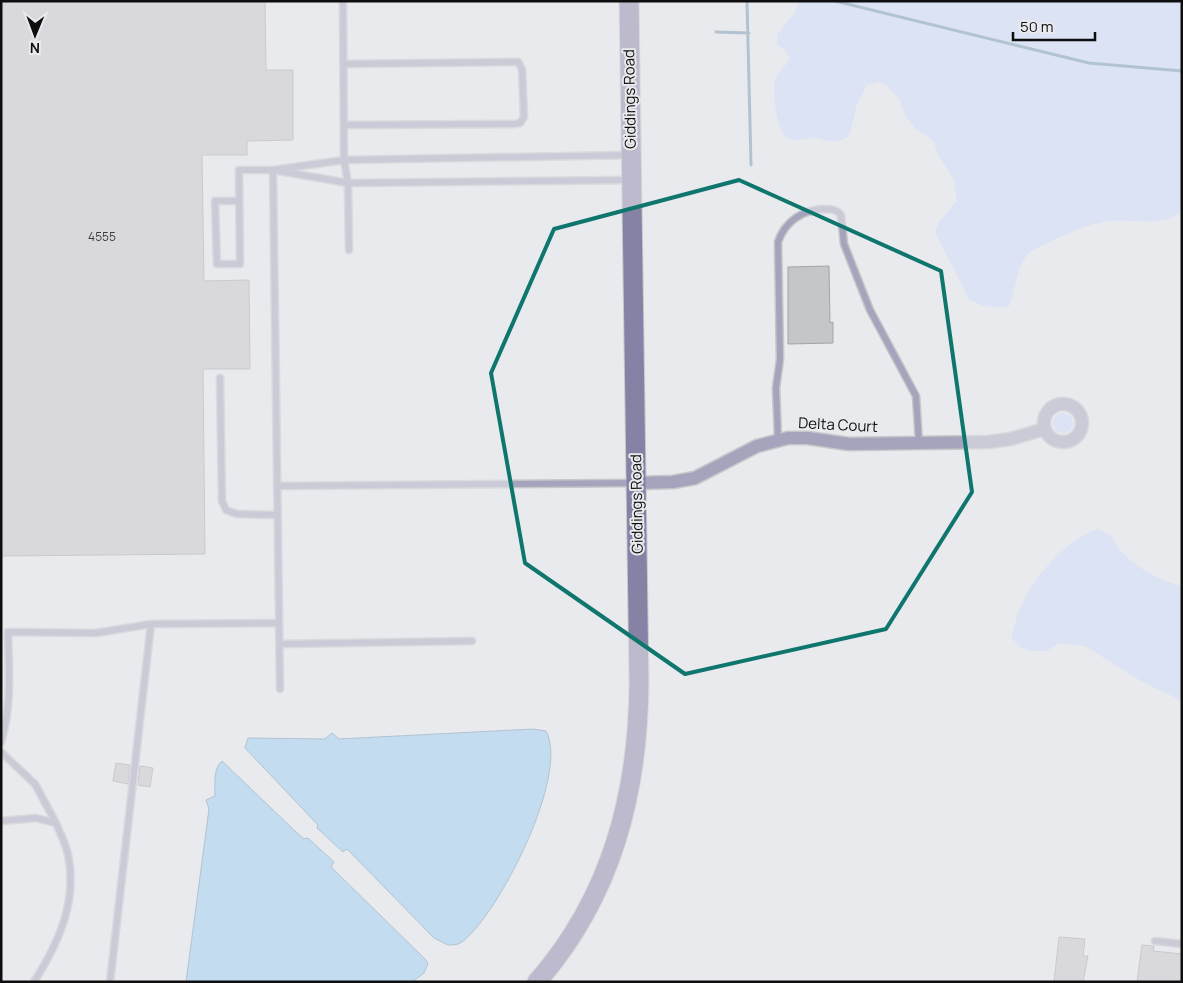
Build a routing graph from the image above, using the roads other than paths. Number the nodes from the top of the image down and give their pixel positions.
1 (343, 1) edge
2 (629, 1) edge
3 (344, 64) junction
4 (344, 125) junction
5 (631, 155) junction
6 (344, 160) junction
7 (273, 170) junction
8 (632, 180) junction
9 (348, 183) junction
10 (240, 200) junction
11 (349, 250) dead end
12 (220, 378) dead end
13 (1044, 429) dead end
14 (778, 440) junction
15 (919, 443) junction
16 (637, 483) junction
17 (277, 486) junction
18 (278, 515) junction
19 (279, 622) junction
20 (151, 624) junction
21 (472, 641) dead end
22 (280, 644) junction
23 (280, 689) dead end
24 (1, 742) edge
25 (1, 752) edge
26 (1, 821) edge
27 (56, 823) junction
28 (1155, 941) dead end
29 (1182, 944) edge
30 (34, 982) edge
31 (110, 982) edge
32 (537, 982) edge

1 - 3 lane
2 - 5 main road, Giddings Road
3 - 4 lane
3 - 4 lane
4 - 6 lane
5 - 6 lane
5 - 8 main road, Giddings Road
6 - 7 lane
6 - 9 lane
7 - 9 lane
7 - 10 lane
7 - 17 lane
8 - 9 lane
8 - 16 main road, Giddings Road
9 - 11 lane
10 - 10 lane
12 - 18 lane
13 - 15 street, Delta Court
14 - 15 street, Delta Court
14 - 15 lane
14 - 16 street, Delta Court
16 - 17 lane
16 - 32 main road, Giddings Road
17 - 18 lane
18 - 19 lane
19 - 20 lane
19 - 22 lane
20 - 24 lane
20 - 31 lane
21 - 22 lane
22 - 23 lane
25 - 27 lane
26 - 27 lane
27 - 30 lane
28 - 29 lane

